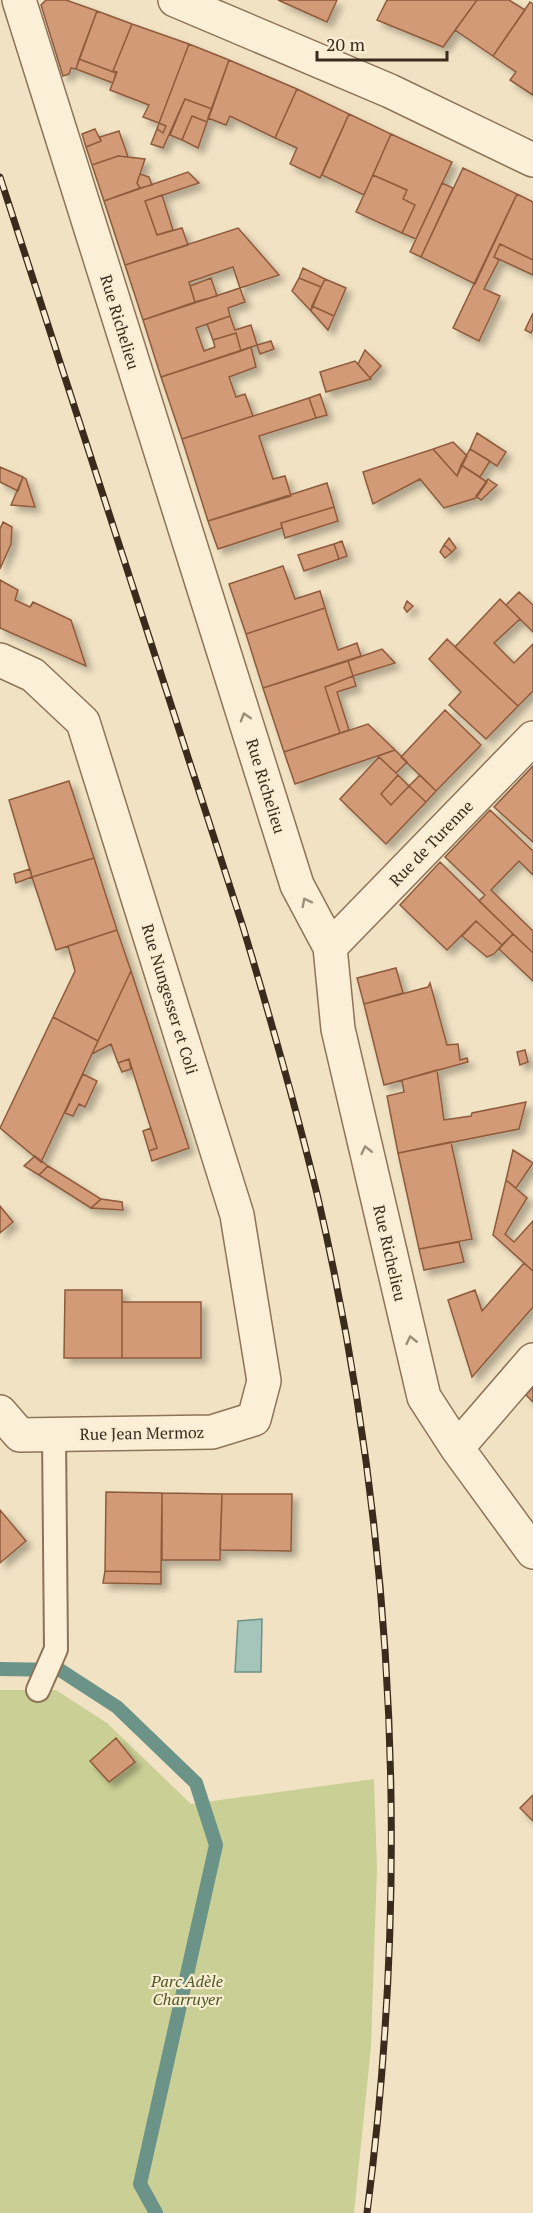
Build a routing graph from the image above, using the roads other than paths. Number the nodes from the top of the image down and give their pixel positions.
1 (19, 0) edge
2 (175, 0) edge
3 (532, 158) edge
4 (0, 660) edge
5 (533, 738) edge
6 (330, 947) junction
7 (533, 1360) edge
8 (264, 1381) joint
9 (0, 1412) edge
10 (54, 1435) junction
11 (457, 1448) junction
12 (533, 1552) edge
13 (38, 1690) dead end

6 -> 1 street, Rue Richelieu
2 - 3 street
4 - 8 street, Rue Nungesser et Coli
5 - 6 street, Rue de Turenne
11 -> 6 street, Rue Richelieu
7 - 11 street
8 - 10 street, Rue Jean Mermoz
9 - 10 street, Rue Jean Mermoz
10 - 13 lane
11 - 12 street, Rue Richelieu

